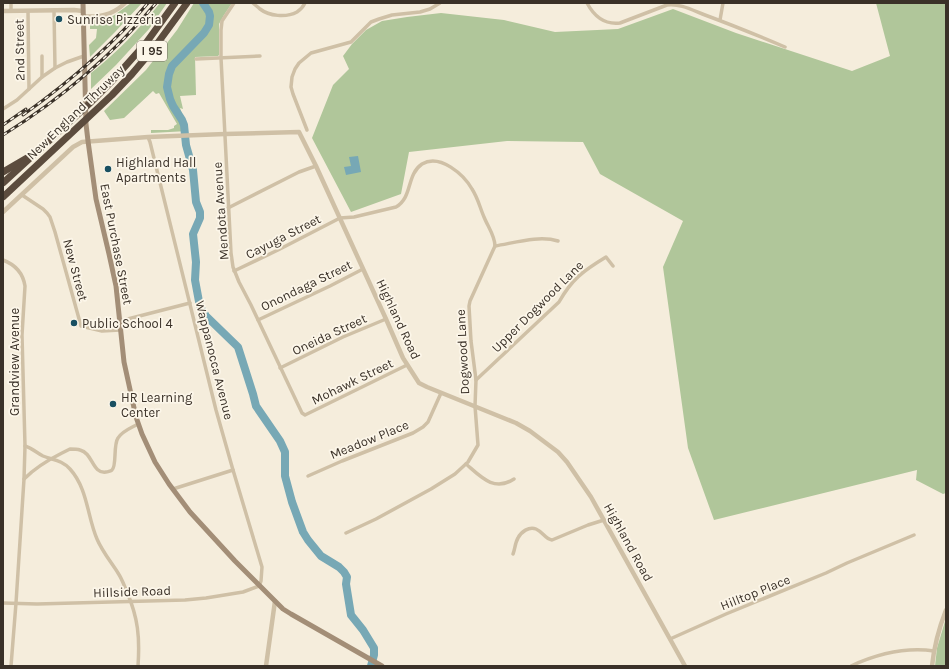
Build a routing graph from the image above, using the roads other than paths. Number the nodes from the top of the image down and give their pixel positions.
1 (11, 3) edge
2 (83, 3) edge
3 (125, 3) edge
4 (175, 3) edge
5 (187, 3) edge
6 (234, 3) edge
7 (253, 3) edge
8 (305, 3) edge
9 (440, 3) edge
10 (587, 3) edge
11 (723, 3) edge
12 (54, 10) junction
13 (3, 11) edge
14 (11, 11) junction
15 (28, 11) junction
16 (83, 13) junction
17 (720, 20) junction
18 (785, 47) dead end
19 (42, 56) dead end
20 (84, 56) junction
21 (260, 56) dead end
22 (221, 58) junction
23 (196, 59) dead end
24 (55, 68) junction
25 (42, 77) junction
26 (29, 89) junction
27 (3, 109) edge
28 (307, 130) dead end
29 (225, 134) junction
30 (148, 137) junction
31 (88, 141) junction
32 (36, 153) junction
33 (316, 166) junction
34 (3, 172) edge
35 (3, 183) edge
36 (22, 195) junction
37 (3, 197) edge
38 (228, 208) junction
39 (3, 212) edge
40 (340, 218) junction
41 (558, 241) dead end
42 (495, 246) junction
43 (3, 260) edge
44 (613, 266) dead end
45 (363, 269) junction
46 (234, 271) junction
47 (190, 303) junction
48 (386, 319) junction
49 (258, 320) junction
50 (120, 321) junction
51 (120, 330) junction
52 (407, 365) junction
53 (280, 368) junction
54 (476, 380) junction
55 (441, 393) junction
56 (475, 406) junction
57 (306, 414) joint
58 (138, 424) junction
59 (25, 446) junction
60 (52, 458) junction
61 (466, 464) junction
62 (233, 470) junction
63 (308, 476) dead end
64 (24, 479) junction
65 (514, 479) dead end
66 (173, 489) junction
67 (604, 520) junction
68 (346, 533) dead end
69 (914, 535) dead end
70 (513, 554) dead end
71 (259, 586) junction
72 (275, 601) junction
73 (131, 602) junction
74 (3, 603) edge
75 (16, 603) junction
76 (946, 610) edge
77 (670, 639) junction
78 (934, 651) junction
79 (11, 666) edge
80 (138, 666) edge
81 (266, 666) edge
82 (382, 666) edge
83 (685, 666) edge
84 (851, 666) edge
85 (932, 666) edge

1 - 14 street
2 - 16 main road, East Purchase Street
3 - 16 street
4 - 32 highway, New England Thruway / I 95
5 - 37 highway, New England Thruway / I 95
6 - 22 street, Mendota Avenue
7 - 8 street
9 - 28 street
10 - 17 street
11 - 17 street
12 - 15 street
12 - 16 street
12 - 24 street
13 - 14 street
14 - 15 street
15 - 26 street, 2nd Street
16 - 20 main road, East Purchase Street
17 - 18 street
19 - 25 street
20 - 24 street
20 - 31 main road, East Purchase Street
21 - 22 street
22 - 23 street
22 - 29 street, Mendota Avenue
24 - 25 street
25 - 26 street
26 - 27 street
29 - 30 street, Highland Road
29 - 33 street, Highland Road
29 - 38 street, Mendota Avenue
30 - 31 street, Highland Road
30 - 47 street, Wappanocca Avenue
31 - 36 street, Highland Road
31 - 50 main road, East Purchase Street
32 - 34 highway
32 - 35 highway, New England Thruway / I 95
33 - 38 street
33 - 40 street, Highland Road
36 - 39 street, Highland Road
36 - 51 street, New Street
38 - 46 street, Mendota Avenue
40 - 42 street
40 - 45 street, Highland Road
40 - 46 street, Cayuga Street
41 - 42 street
42 - 54 street, Dogwood Lane
43 - 59 street, Grandview Avenue
44 - 54 street, Upper Dogwood Lane
45 - 48 street, Highland Road
45 - 49 street, Onondaga Street
46 - 49 street, Mendota Avenue
47 - 50 street
47 - 62 street, Wappanocca Avenue
48 - 52 street, Highland Road
48 - 53 street, Oneida Street
49 - 53 street, Mendota Avenue
50 - 51 main road, East Purchase Street
51 - 58 main road
52 - 55 street, Highland Road
52 - 57 street, Mohawk Street
53 - 57 street, Mendota Avenue
54 - 56 street, Dogwood Lane
55 - 56 street, Highland Road
55 - 63 street, Meadow Place
56 - 61 street, Dogwood Lane
56 - 67 street, Highland Road
58 - 60 street
58 - 66 main road
59 - 60 street
59 - 64 street, Grandview Avenue
60 - 64 street
60 - 73 street
61 - 65 street
61 - 68 street, Dogwood Lane
62 - 66 street
62 - 71 street, Wappanocca Avenue
64 - 75 street, Grandview Avenue
66 - 71 main road
67 - 70 street
67 - 77 street, Highland Road
69 - 77 street, Hilltop Place
71 - 72 main road
71 - 73 street, Hillside Road
72 - 81 street
72 - 82 main road
73 - 75 street, Hillside Road
73 - 80 street
74 - 75 street, Hillside Road
75 - 79 street, Grandview Avenue
76 - 78 street
77 - 83 street, Highland Road
78 - 84 street
78 - 85 street

